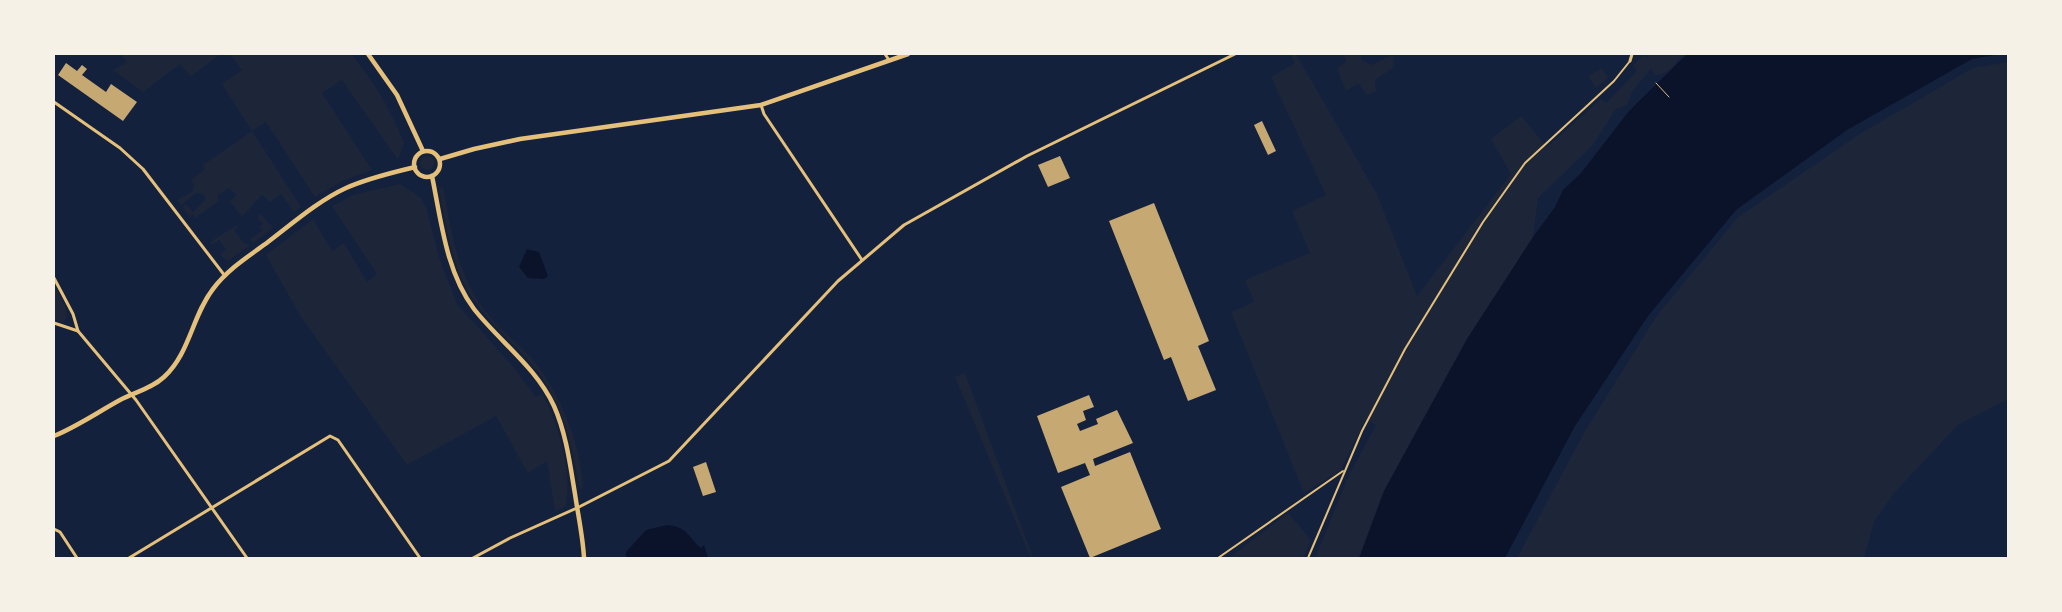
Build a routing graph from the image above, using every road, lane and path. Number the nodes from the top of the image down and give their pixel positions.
1 (368, 54) edge
2 (885, 54) edge
3 (908, 54) edge
4 (1235, 54) edge
5 (1632, 54) edge
6 (889, 60) junction
7 (1630, 61) joint
8 (1656, 82) dead end
9 (1668, 97) dead end
10 (54, 102) edge
11 (761, 106) junction
12 (423, 152) junction
13 (440, 159) junction
14 (415, 167) junction
15 (432, 176) junction
16 (862, 260) junction
17 (225, 276) junction
18 (54, 278) edge
19 (54, 323) edge
20 (78, 331) junction
21 (132, 394) junction
22 (54, 436) edge
23 (1344, 471) junction
24 (212, 507) junction
25 (577, 508) junction
26 (54, 528) edge
27 (77, 558) edge
28 (129, 558) edge
29 (247, 558) edge
30 (420, 558) edge
31 (473, 558) edge
32 (584, 558) edge
33 (1218, 558) edge
34 (1308, 558) edge

1 - 12 street
2 - 6 street
3 - 6 street
4 - 16 street
5 - 7 street
6 - 11 street
7 - 23 lane
8 - 9 path
10 - 17 street
11 - 13 street
11 - 16 street
12 - 13 street
12 - 14 street
13 - 15 street
14 - 15 street
14 - 17 street
15 - 25 street
16 - 25 street
17 - 21 street
18 - 20 street
19 - 20 street
20 - 21 street
21 - 22 street
21 - 24 street
23 - 33 lane
23 - 34 lane
24 - 28 street
24 - 29 street
24 - 30 street
25 - 31 street
25 - 32 street
26 - 27 street

